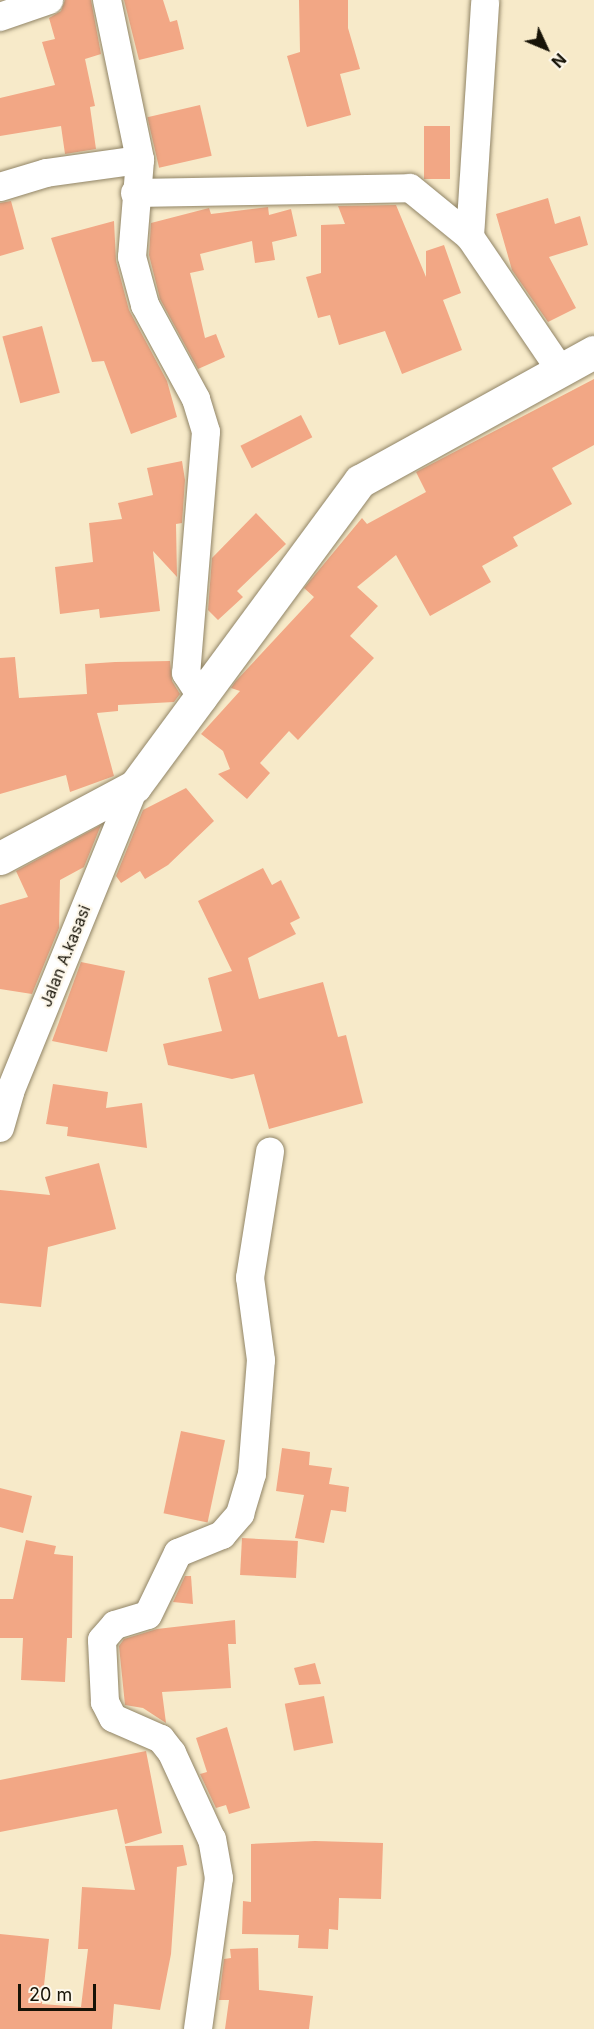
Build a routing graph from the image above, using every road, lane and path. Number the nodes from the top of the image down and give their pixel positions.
1 (49, 0) edge
2 (107, 0) edge
3 (486, 2) dead end
4 (0, 17) edge
5 (140, 160) junction
6 (0, 187) edge
7 (135, 193) junction
8 (470, 237) junction
9 (594, 352) edge
10 (561, 371) junction
11 (203, 699) junction
12 (135, 786) junction
13 (0, 858) edge
14 (0, 1128) edge
15 (270, 1152) dead end
16 (198, 2029) edge

1 - 4 street
2 - 5 street
3 - 8 street
5 - 6 street
5 - 7 street
7 - 8 street
7 - 11 street
8 - 10 street
9 - 10 main road
10 - 11 main road
11 - 12 main road
12 - 13 main road
12 - 14 street, Jalan A.kasasi
15 - 16 street

